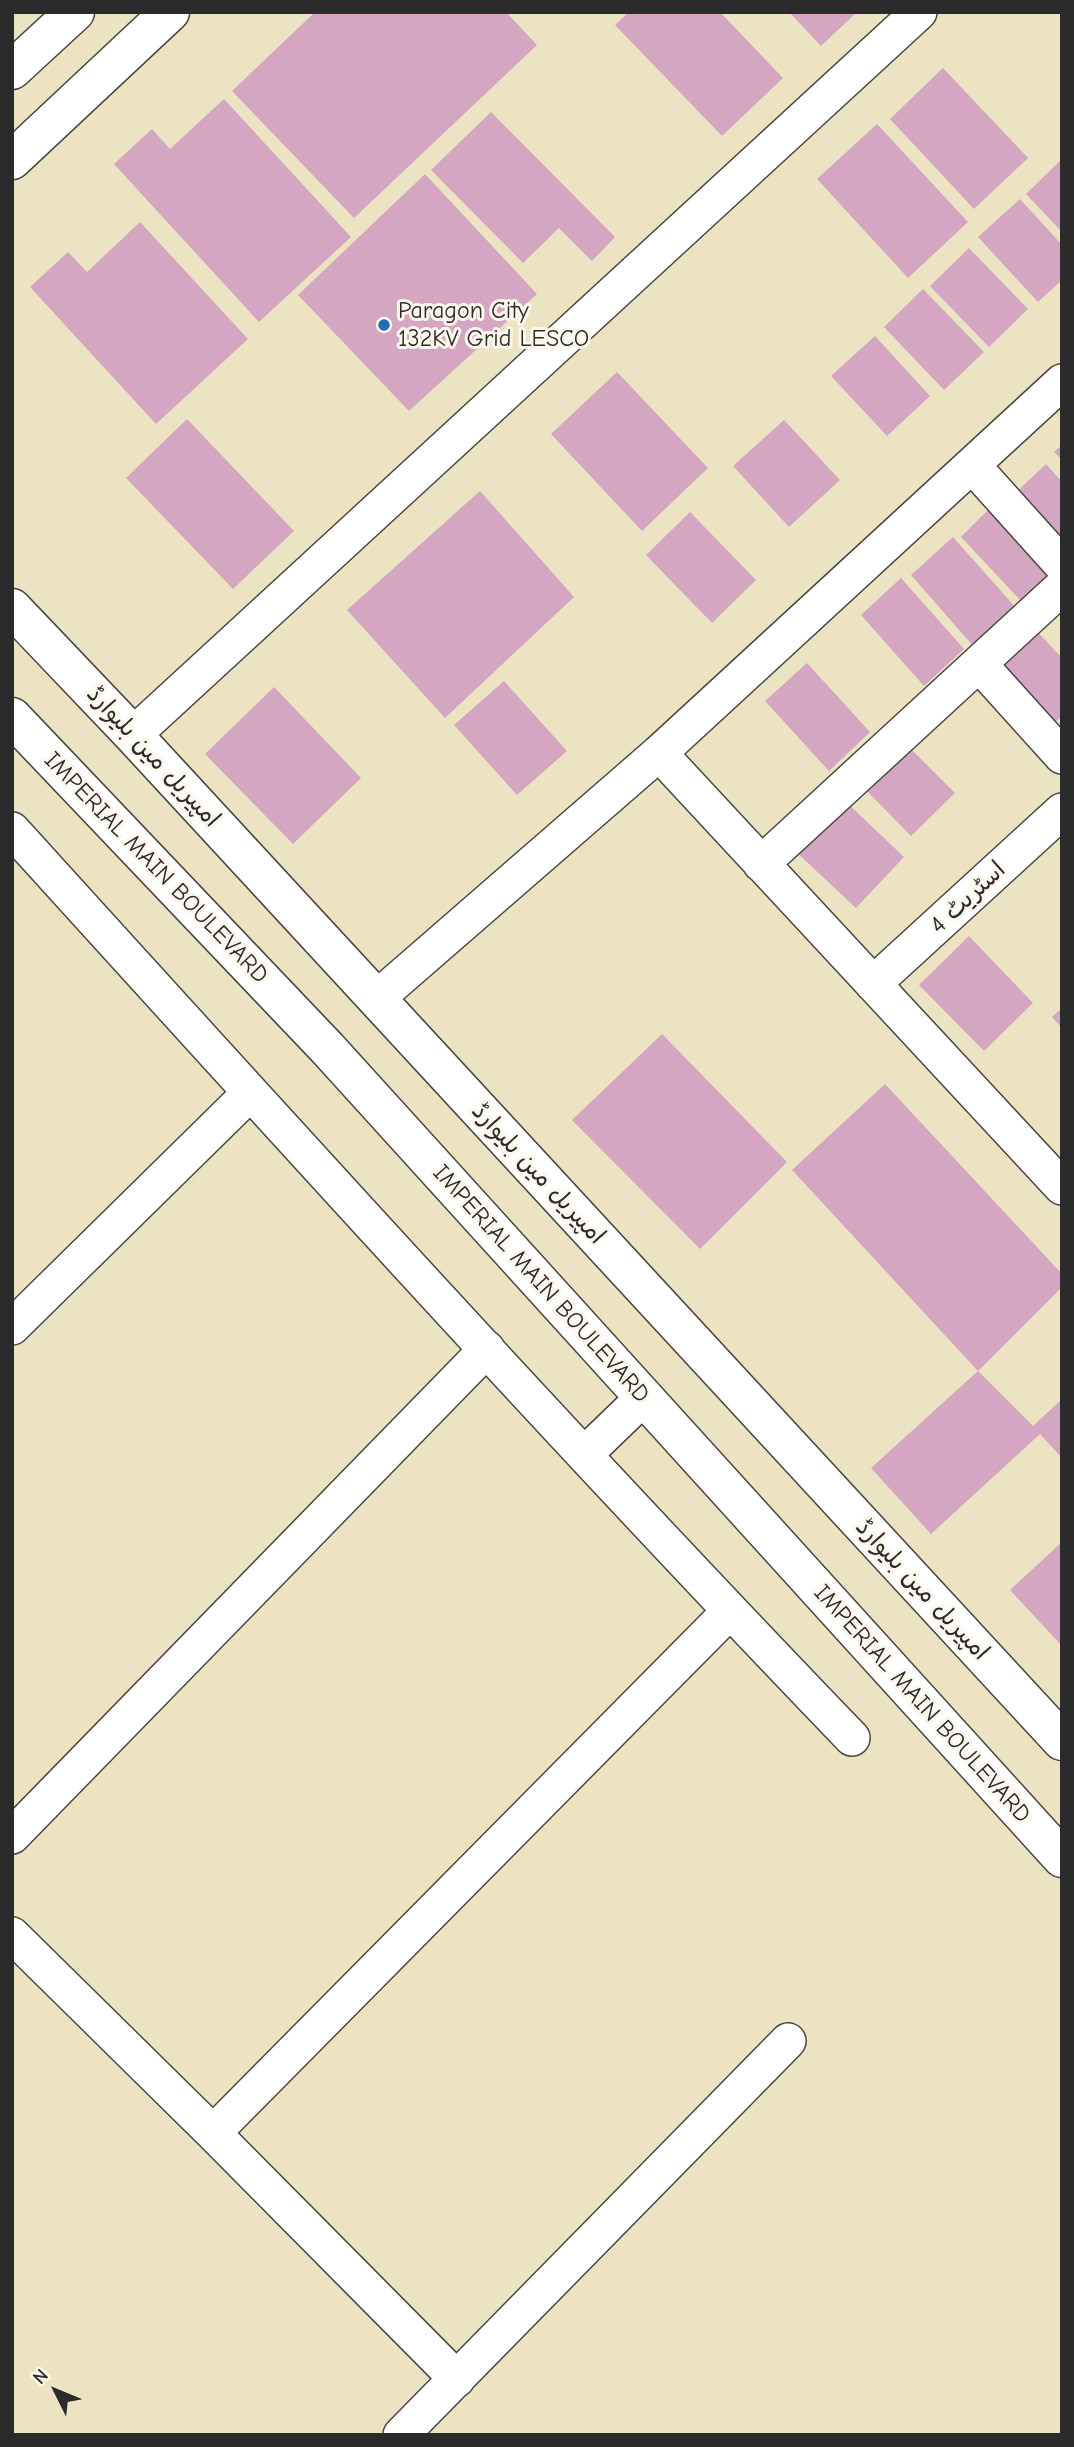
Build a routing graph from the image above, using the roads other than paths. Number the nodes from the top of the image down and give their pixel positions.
1 (75, 12) edge
2 (170, 12) edge
3 (919, 12) edge
4 (17, 55) edge
5 (12, 160) edge
6 (1062, 382) edge
7 (972, 465) junction
8 (1062, 565) edge
9 (1062, 587) edge
10 (12, 608) edge
11 (979, 664) junction
12 (12, 717) edge
13 (133, 735) junction
14 (659, 753) junction
15 (1062, 756) edge
16 (1062, 811) edge
17 (12, 830) edge
18 (761, 864) junction
19 (873, 984) junction
20 (376, 999) junction
21 (250, 1093) junction
22 (1062, 1186) edge
23 (12, 1327) edge
24 (486, 1349) junction
25 (644, 1397) junction
26 (585, 1454) junction
27 (730, 1611) junction
28 (852, 1738) dead end
29 (1062, 1741) edge
30 (12, 1836) edge
31 (1062, 1858) edge
32 (12, 1935) edge
33 (788, 2041) dead end
34 (213, 2133) junction
35 (457, 2379) junction
36 (401, 2435) edge

1 - 4 street
2 - 5 street
3 - 13 street
6 - 7 street
7 - 8 street
7 - 14 street
9 - 11 street
10 - 13 street, امپیریل مین بلیوارڈ
11 - 15 street
11 - 18 street
12 - 25 street, IMPERIAL MAIN BOULEVARD
13 - 20 street, امپیریل مین بلیوارڈ
14 - 18 street
14 - 20 street
16 - 19 street, اسٹریٹ 4
17 - 21 street
18 - 19 street
19 - 22 street
20 - 29 street, امپیریل مین بلیوارڈ
21 - 23 street
21 - 24 street
24 - 26 street
24 - 30 street
25 - 26 street
25 - 31 street, IMPERIAL MAIN BOULEVARD
26 - 27 street
27 - 28 street
27 - 34 street
32 - 34 street
33 - 35 street
34 - 35 street
35 - 36 street

